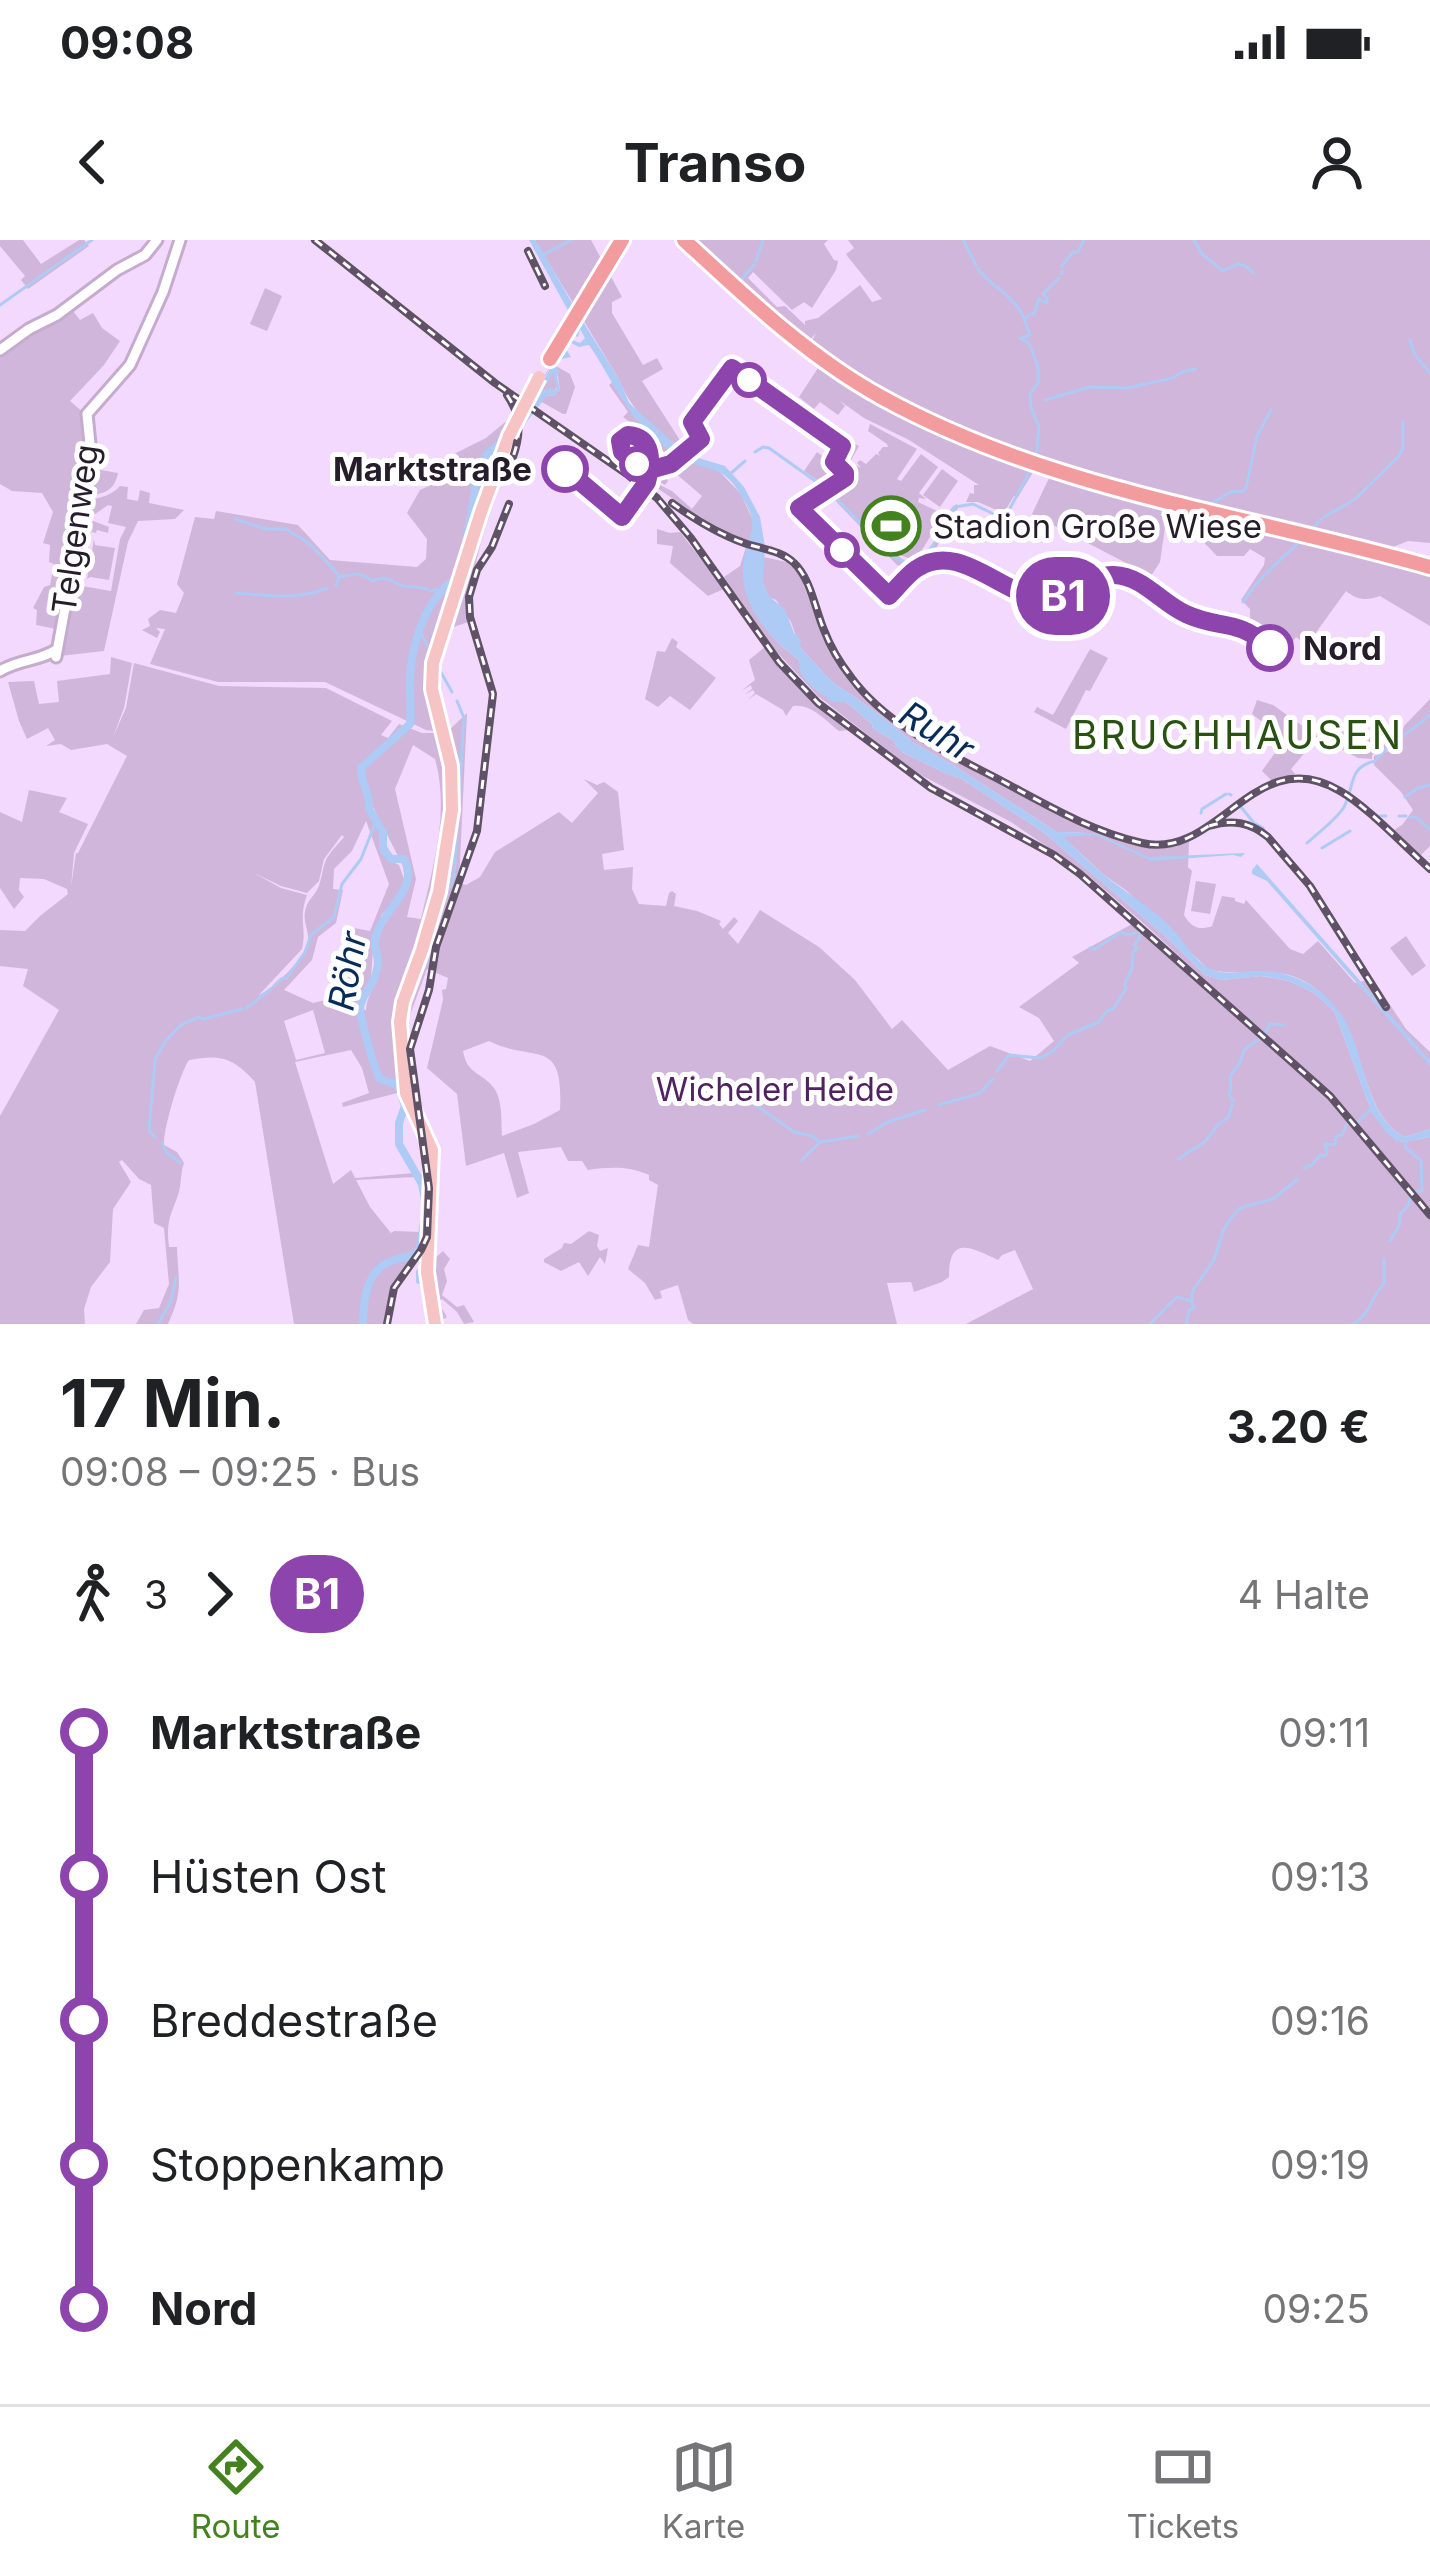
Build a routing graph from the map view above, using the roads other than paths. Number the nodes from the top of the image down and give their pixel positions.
1 (157, 240) edge
2 (180, 240) edge
3 (621, 240) edge
4 (683, 240) edge
5 (0, 350) edge
6 (550, 359) joint
7 (1002, 450) junction
8 (1320, 537) junction
9 (1364, 545) junction
10 (1395, 548) dead end
11 (1430, 565) edge
12 (2, 670) edge
13 (435, 1324) edge

1 - 5 main road
2 - 12 main road, Telgenweg
3 - 6 highway
4 - 7 highway
4 - 7 highway
6 - 13 main road, bridge
7 - 8 highway
8 - 9 highway
8 - 11 highway
9 - 10 highway
9 - 11 highway

